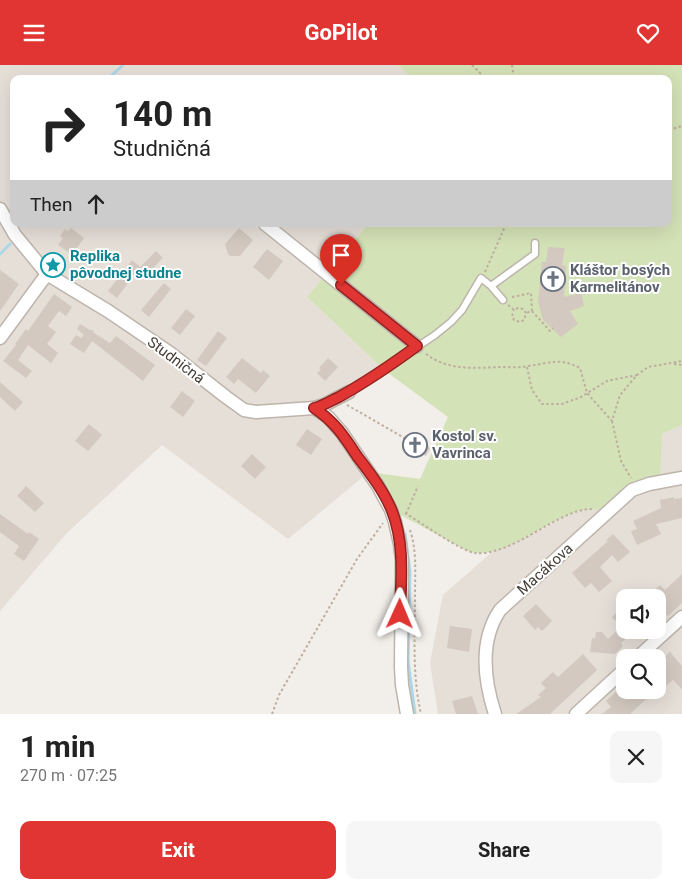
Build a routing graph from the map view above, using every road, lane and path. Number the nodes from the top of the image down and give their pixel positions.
1 (472, 65) edge
2 (481, 75) edge
3 (0, 209) edge
4 (10, 226) edge
5 (10, 227) edge
6 (269, 227) edge
7 (505, 227) edge
8 (535, 243) dead end
9 (47, 274) junction
10 (481, 278) junction
11 (491, 286) junction
12 (502, 299) joint
13 (510, 307) dead end
14 (514, 310) junction
15 (532, 311) junction
16 (526, 313) junction
17 (552, 329) dead end
18 (0, 338) edge
19 (417, 346) junction
20 (682, 363) edge
21 (526, 367) junction
22 (636, 375) junction
23 (348, 392) joint
24 (587, 393) junction
25 (348, 406) dead end
26 (314, 408) junction
27 (612, 421) junction
28 (406, 439) dead end
29 (682, 479) edge
30 (418, 486) dead end
31 (639, 487) junction
32 (391, 510) junction
33 (606, 513) junction
34 (406, 514) junction
35 (682, 617) edge
36 (647, 649) edge
37 (616, 677) edge
38 (272, 714) edge
39 (408, 714) edge
40 (495, 714) edge
41 (576, 714) edge

1 - 2 path
3 - 4 street, Studničná
5 - 9 street, Studničná
6 - 19 street
7 - 10 path
8 - 11 lane
9 - 18 street
9 - 26 street, Studničná
10 - 11 lane
10 - 19 lane
11 - 12 lane
12 - 15 path
13 - 14 path
14 - 16 path
14 - 16 path
15 - 16 path
15 - 17 path
19 - 21 path
19 - 23 lane
20 - 22 path
21 - 24 path
21 - 24 path
22 - 24 path
22 - 27 path
23 - 26 street, Studničná
24 - 27 path
25 - 28 path
26 - 32 street
27 - 31 path
29 - 31 street, Macákova
30 - 34 path
31 - 33 street, Macákova
32 - 34 path
32 - 38 path
32 - 39 street
33 - 34 path
33 - 40 street, Macákova
35 - 36 street
37 - 41 street

